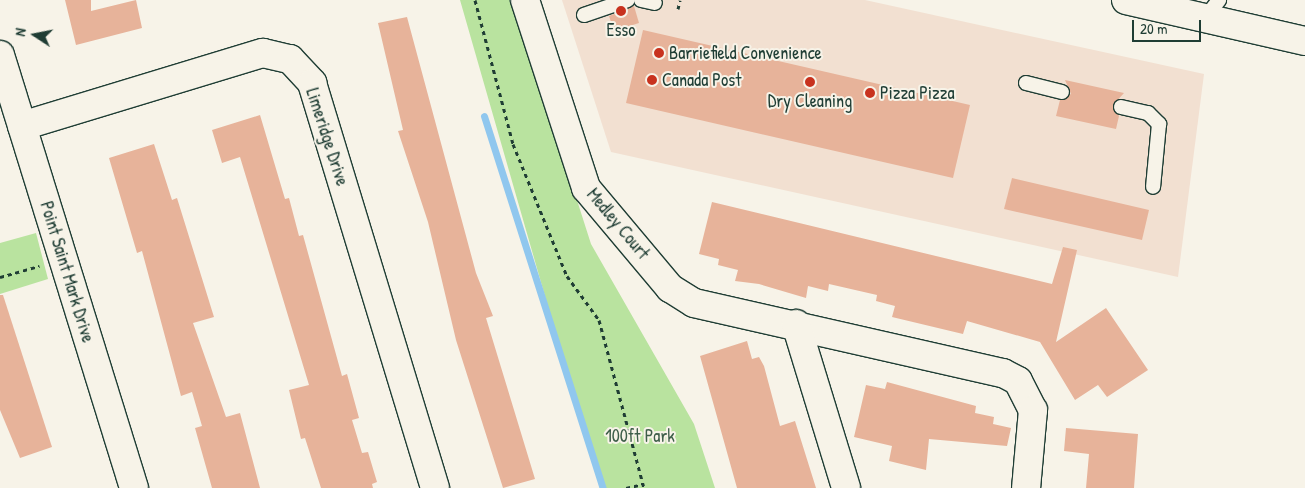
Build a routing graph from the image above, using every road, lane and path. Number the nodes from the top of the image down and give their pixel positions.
1 (475, 0) edge
2 (525, 0) edge
3 (628, 0) edge
4 (641, 0) edge
5 (680, 0) edge
6 (1126, 0) edge
7 (655, 3) dead end
8 (1208, 6) edge
9 (678, 9) dead end
10 (584, 15) dead end
11 (1305, 41) edge
12 (0, 55) edge
13 (1026, 83) dead end
14 (1062, 92) dead end
15 (1121, 107) dead end
16 (22, 126) junction
17 (1153, 187) dead end
18 (63, 258) junction
19 (0, 277) edge
20 (796, 324) junction
21 (644, 486) edge
22 (134, 488) edge
23 (436, 488) edge
24 (626, 488) edge
25 (846, 488) edge
26 (1026, 488) edge

1 - 21 path
2 - 20 street, Medley Court
3 - 10 lane
4 - 7 lane
5 - 9 path
6 - 8 street
8 - 11 street
12 - 16 street, Point Saint Mark Drive
13 - 14 lane
15 - 17 lane
16 - 18 street, Point Saint Mark Drive
16 - 23 street, Limeridge Drive
18 - 19 path
18 - 22 street, Point Saint Mark Drive
20 - 25 street
20 - 26 street, Medley Court
21 - 24 path

